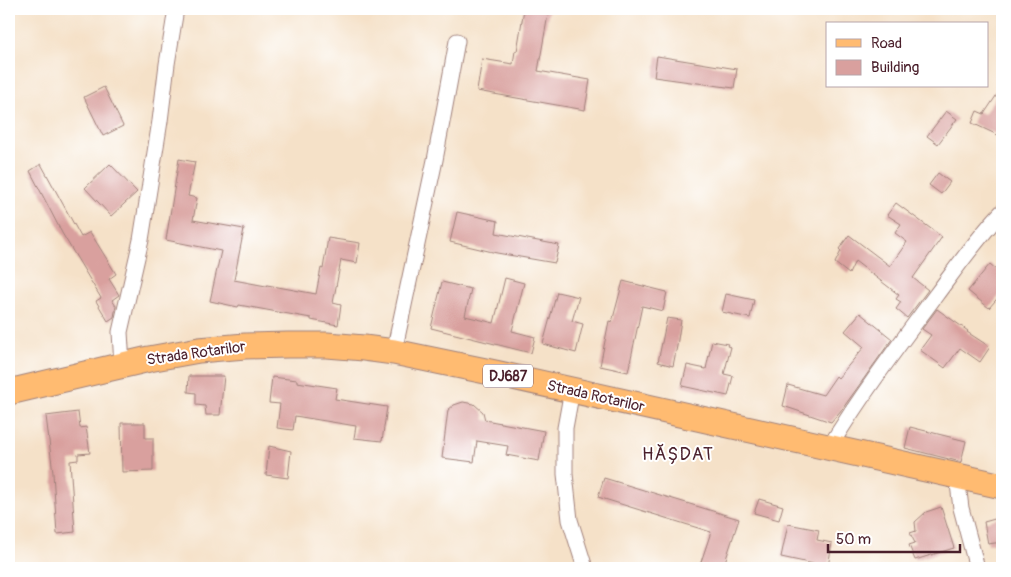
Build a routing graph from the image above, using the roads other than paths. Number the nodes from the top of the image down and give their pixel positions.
1 (176, 9) edge
2 (457, 41) dead end
3 (1002, 212) edge
4 (394, 352) junction
5 (122, 365) junction
6 (572, 390) junction
7 (9, 392) edge
8 (828, 448) junction
9 (956, 476) junction
10 (1002, 486) edge
11 (585, 568) edge
12 (977, 568) edge

1 - 5 street
2 - 4 street
3 - 8 street
4 - 5 main road, Strada Rotarilor / DJ687
4 - 6 main road, Strada Rotarilor / DJ687
5 - 7 main road, Strada Rotarilor / DJ687
6 - 8 main road, Strada Rotarilor / DJ687
6 - 11 street
8 - 9 main road, Strada Rotarilor / DJ687
9 - 10 main road, Strada Rotarilor / DJ687
9 - 12 street

